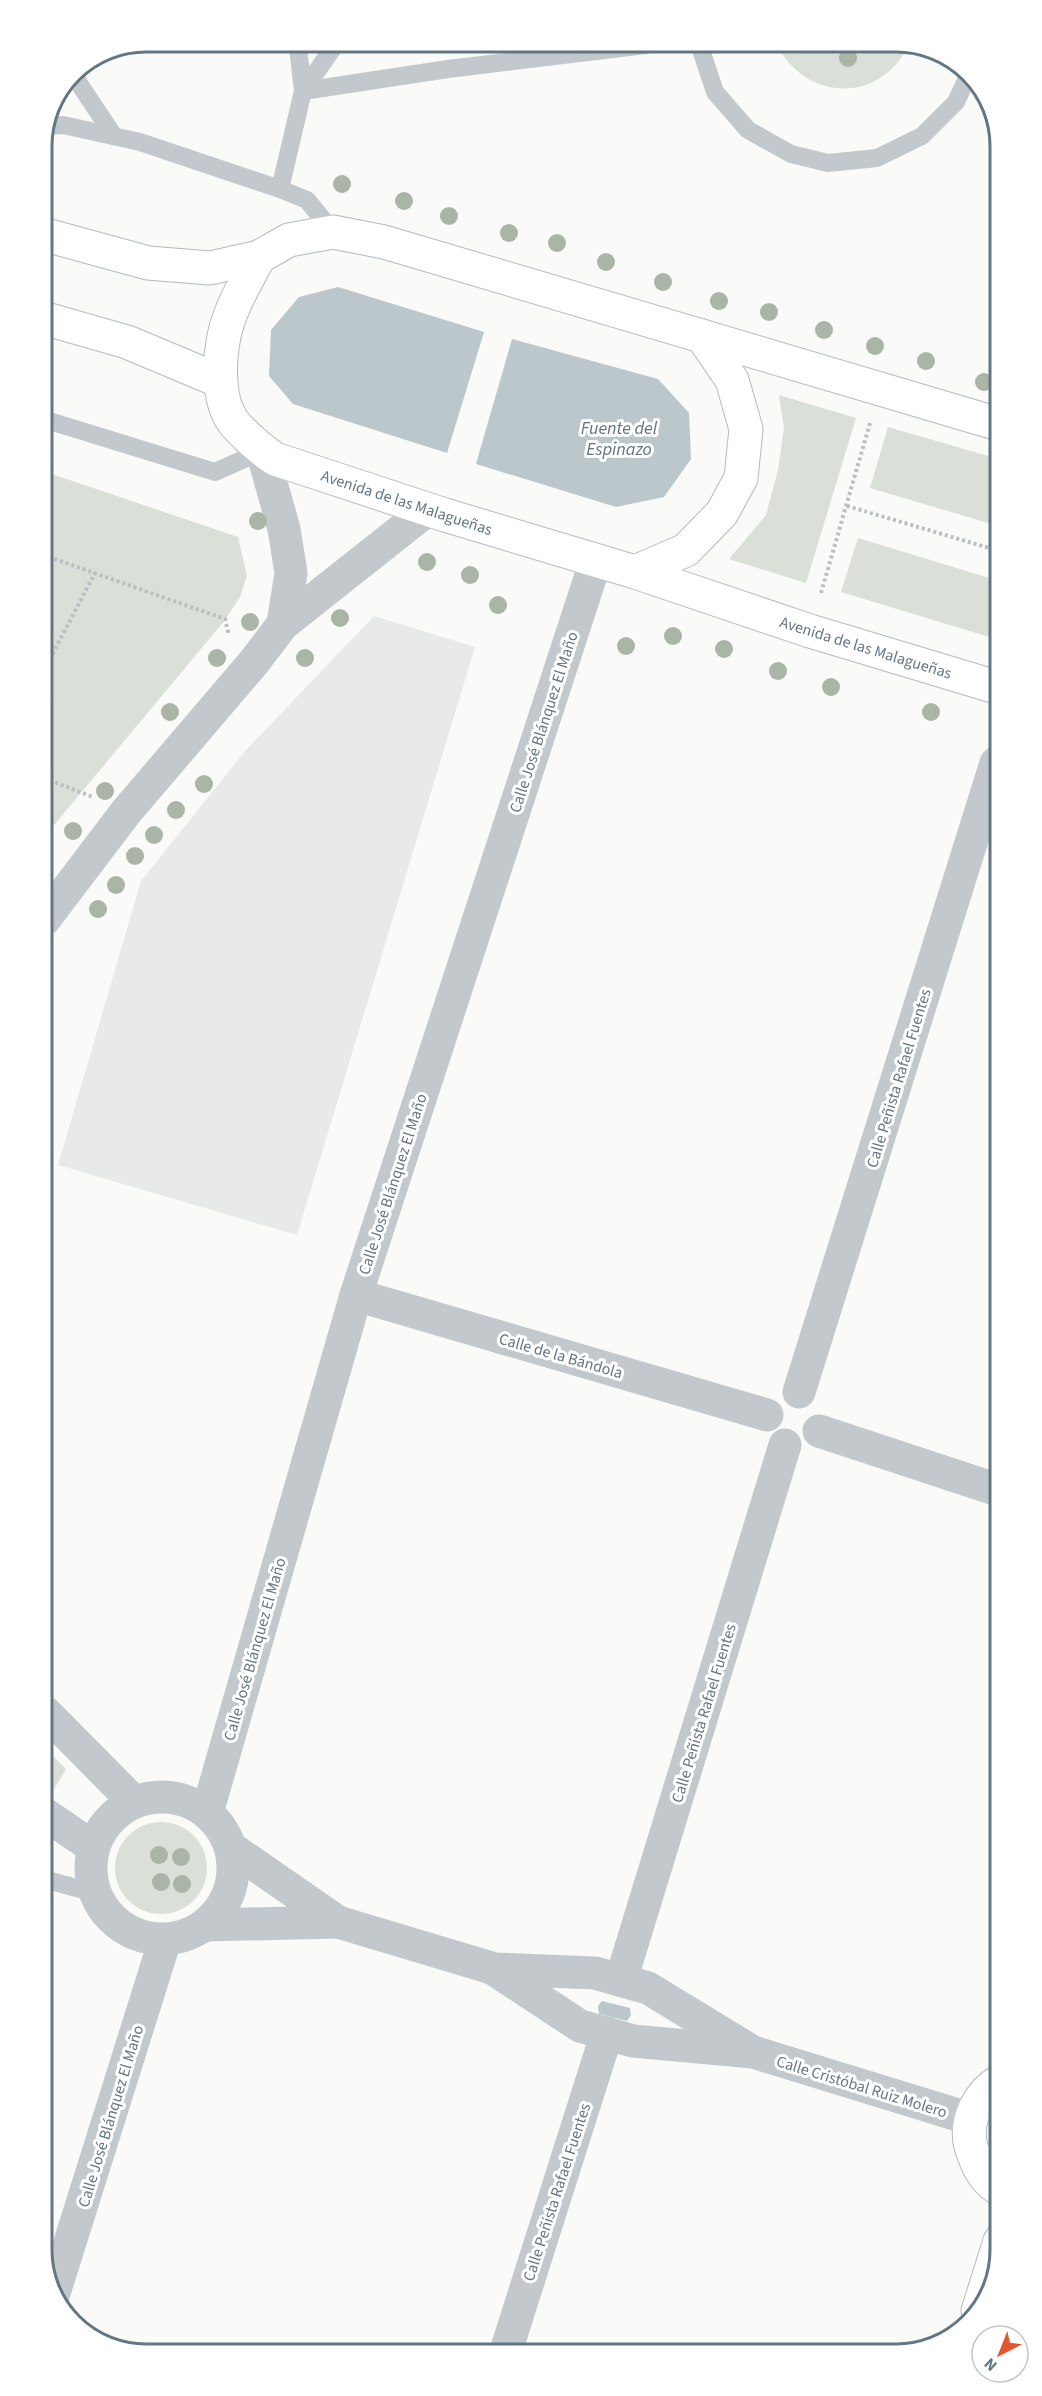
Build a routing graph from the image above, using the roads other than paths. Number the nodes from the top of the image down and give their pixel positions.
1 (298, 52) edge
2 (330, 52) edge
3 (583, 53) edge
4 (702, 53) edge
5 (78, 83) edge
6 (965, 83) edge
7 (303, 91) junction
8 (55, 126) edge
9 (114, 136) junction
10 (280, 189) junction
11 (333, 232) junction
12 (53, 237) edge
13 (259, 257) junction
14 (53, 321) edge
15 (702, 336) junction
16 (220, 381) junction
17 (990, 421) edge
18 (53, 422) edge
19 (262, 451) junction
20 (427, 510) junction
21 (596, 560) junction
22 (634, 572) junction
23 (283, 624) junction
24 (990, 685) edge
25 (990, 782) edge
26 (53, 909) edge
27 (356, 1295) junction
28 (799, 1392) junction
29 (767, 1415) junction
30 (819, 1431) junction
31 (785, 1445) junction
32 (990, 1487) edge
33 (52, 1719) edge
34 (134, 1802) junction
35 (207, 1813) junction
36 (52, 1819) edge
37 (93, 1847) junction
38 (231, 1848) junction
39 (52, 1881) edge
40 (95, 1893) junction
41 (338, 1922) junction
42 (205, 1925) junction
43 (165, 1940) junction
44 (495, 1969) junction
45 (621, 1980) junction
46 (606, 2033) junction
47 (753, 2052) junction
48 (990, 2087) edge
49 (971, 2119) junction
50 (990, 2180) edge
51 (58, 2281) edge
52 (508, 2343) edge

1 - 7 lane
2 - 7 lane
3 - 7 lane
4 - 6 lane
5 - 9 lane
7 - 10 lane
8 - 9 lane
9 - 10 lane
10 - 11 lane
11 - 13 main road
11 - 15 main road
12 - 13 main road
13 - 16 main road, Avenida de las Malagueñas
14 - 16 main road
15 - 17 main road
15 - 22 main road
16 - 19 main road, Avenida de las Malagueñas
18 - 19 lane
19 - 20 main road, Avenida de las Malagueñas
19 - 23 street
20 - 21 main road, Avenida de las Malagueñas
20 - 23 street
21 - 22 main road, Avenida de las Malagueñas
21 - 27 street, Calle José Blánquez El Maño
22 - 24 main road, Avenida de las Malagueñas
23 - 26 street
25 - 28 street, Calle Peñista Rafael Fuentes
27 - 29 street, Calle de la Bándola
27 - 35 street, Calle José Blánquez El Maño
28 - 29 street
28 - 30 street
29 - 31 street
30 - 31 street
30 - 32 street
31 - 45 street, Calle Peñista Rafael Fuentes
33 - 34 street
34 - 35 street
34 - 37 street
35 - 38 street
36 - 37 street
37 - 40 street
38 - 41 street, Calle Cristóbal Ruiz Molero
38 - 42 street
39 - 40 lane
40 - 43 street
41 - 42 street, Calle Cristóbal Ruiz Molero
41 - 44 street, Calle Cristóbal Ruiz Molero
42 - 43 street
43 - 51 street, Calle José Blánquez El Maño
44 - 45 street, Calle Cristóbal Ruiz Molero
44 - 46 street, Calle Cristóbal Ruiz Molero
45 - 47 street, Calle Cristóbal Ruiz Molero
46 - 47 street, Calle Cristóbal Ruiz Molero
46 - 52 street, Calle Peñista Rafael Fuentes
47 - 49 street, Calle Cristóbal Ruiz Molero
48 - 49 main road
49 - 50 main road

